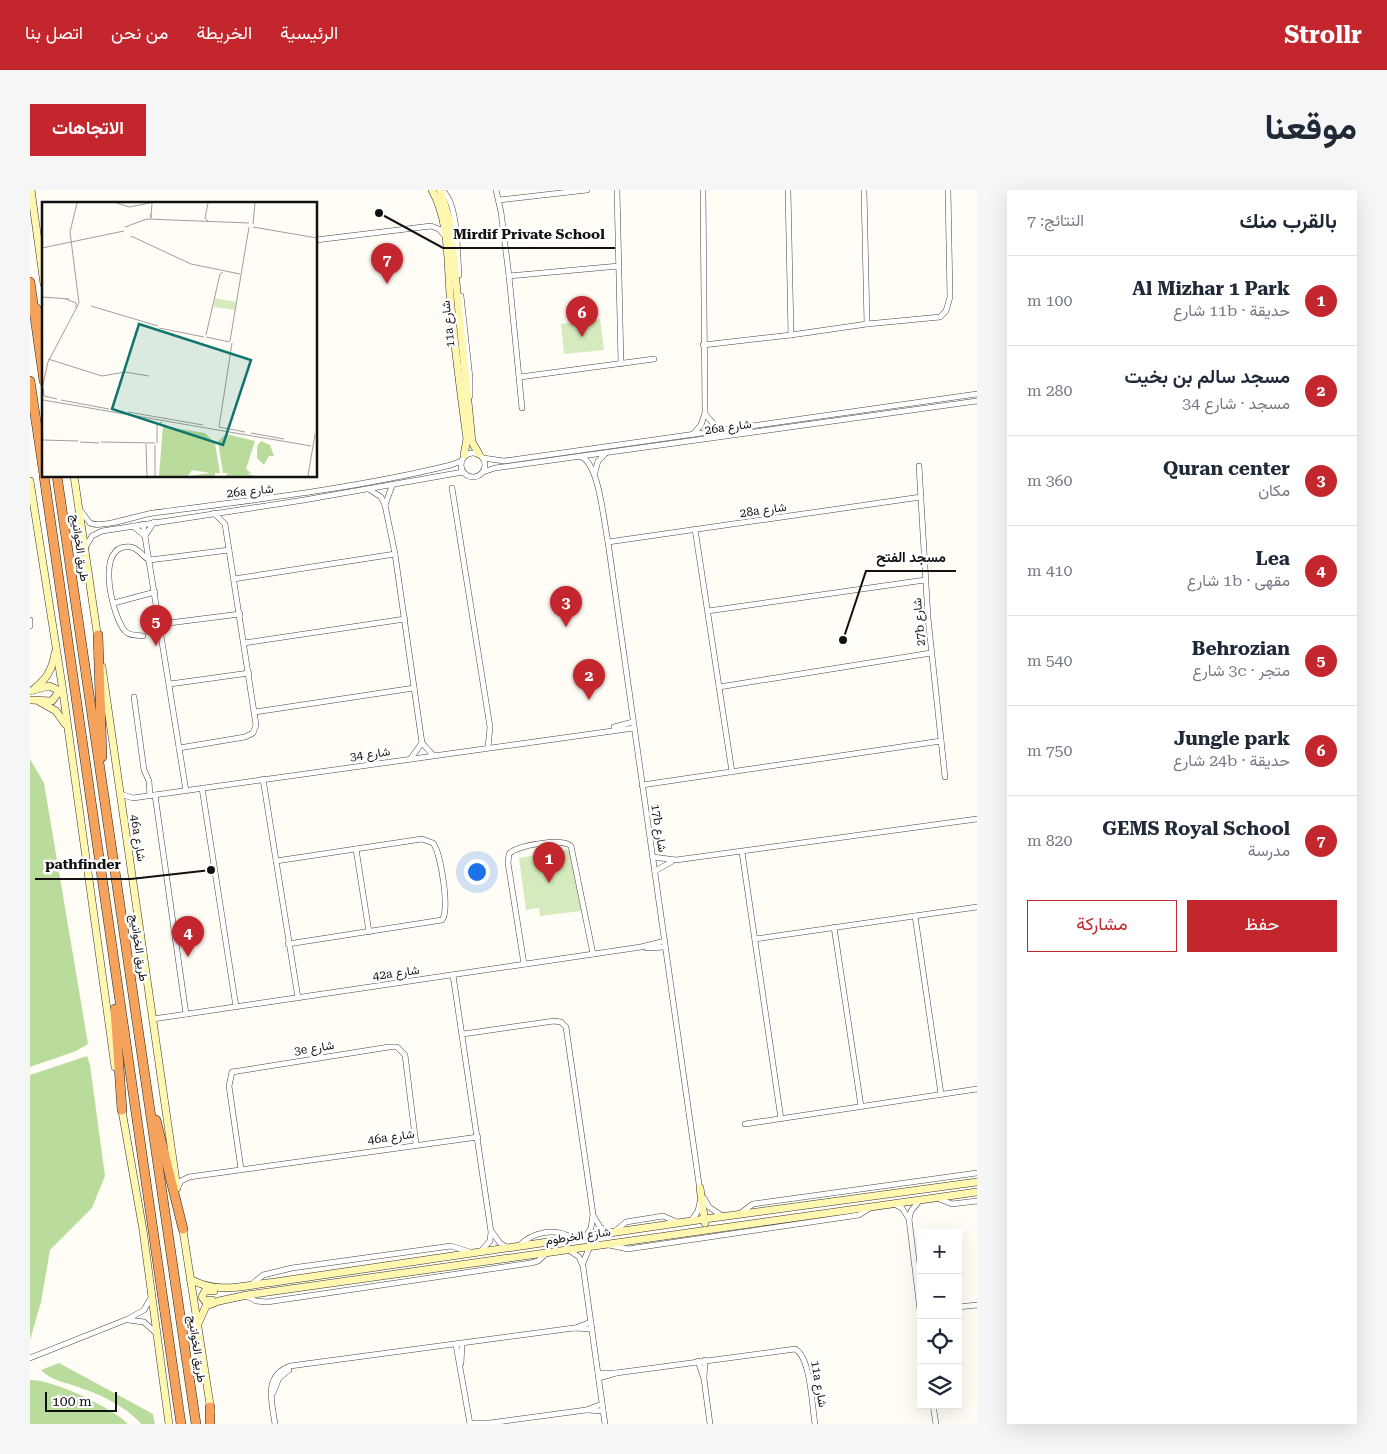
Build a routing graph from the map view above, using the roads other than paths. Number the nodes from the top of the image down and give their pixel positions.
1 (32, 190) edge
2 (432, 190) edge
3 (441, 190) edge
4 (496, 190) edge
5 (587, 190) edge
6 (617, 190) edge
7 (702, 190) edge
8 (788, 190) edge
9 (864, 190) edge
10 (948, 190) edge
11 (499, 200) junction
12 (441, 211) junction
13 (430, 226) junction
14 (445, 236) junction
15 (318, 240) edge
16 (42, 266) edge
17 (619, 266) junction
18 (509, 276) junction
19 (30, 282) edge
20 (33, 305) junction
21 (42, 322) edge
22 (867, 324) junction
23 (791, 336) junction
24 (703, 345) junction
25 (654, 359) dead end
26 (621, 364) junction
27 (42, 367) edge
28 (520, 377) junction
29 (30, 382) edge
30 (977, 394) edge
31 (977, 401) edge
32 (522, 408) dead end
33 (705, 413) junction
34 (719, 430) junction
35 (693, 434) junction
36 (605, 454) junction
37 (481, 456) junction
38 (581, 457) junction
39 (463, 458) junction
40 (42, 462) edge
41 (919, 466) dead end
42 (463, 472) junction
43 (482, 472) junction
44 (594, 472) junction
45 (44, 478) edge
46 (57, 478) edge
47 (74, 478) edge
48 (30, 482) edge
49 (392, 486) junction
50 (452, 488) dead end
51 (370, 490) junction
52 (921, 497) junction
53 (385, 505) junction
54 (78, 506) junction
55 (232, 510) junction
56 (168, 512) junction
57 (214, 513) junction
58 (154, 522) junction
59 (143, 524) junction
60 (225, 524) junction
61 (133, 526) junction
62 (696, 529) junction
63 (145, 536) junction
64 (608, 542) junction
65 (229, 550) junction
66 (84, 551) junction
67 (395, 554) junction
68 (150, 560) junction
69 (234, 579) junction
70 (925, 580) junction
71 (155, 592) junction
72 (114, 603) junction
73 (708, 611) junction
74 (240, 614) junction
75 (404, 619) junction
76 (30, 620) edge
77 (161, 624) junction
78 (30, 626) edge
79 (98, 635) junction
80 (143, 636) dead end
81 (244, 643) junction
82 (56, 648) junction
83 (931, 653) junction
84 (249, 673) junction
85 (170, 684) junction
86 (720, 687) junction
87 (414, 688) junction
88 (30, 691) edge
89 (134, 697) dead end
90 (31, 700) edge
91 (255, 712) junction
92 (634, 725) junction
93 (68, 734) junction
94 (941, 741) junction
95 (422, 743) junction
96 (488, 747) junction
97 (180, 748) junction
98 (433, 755) junction
99 (411, 758) junction
100 (100, 767) junction
101 (732, 772) junction
102 (945, 777) dead end
103 (264, 779) junction
104 (642, 785) junction
105 (202, 788) junction
106 (186, 790) junction
107 (120, 794) junction
108 (153, 795) junction
109 (133, 798) junction
110 (122, 807) junction
111 (977, 819) edge
112 (356, 850) junction
113 (742, 852) junction
114 (653, 857) junction
115 (676, 860) junction
116 (276, 861) junction
117 (655, 871) junction
118 (977, 906) edge
119 (915, 916) junction
120 (834, 927) junction
121 (369, 932) junction
122 (755, 939) junction
123 (288, 944) junction
124 (665, 944) junction
125 (112, 949) junction
126 (590, 955) junction
127 (524, 964) junction
128 (455, 974) junction
129 (296, 998) junction
130 (236, 1007) junction
131 (186, 1014) junction
132 (153, 1019) junction
133 (463, 1034) junction
134 (977, 1089) edge
135 (941, 1094) junction
136 (861, 1106) junction
137 (122, 1110) junction
138 (151, 1112) junction
139 (781, 1118) junction
140 (745, 1124) dead end
141 (478, 1137) junction
142 (416, 1144) junction
143 (173, 1162) junction
144 (241, 1169) junction
145 (977, 1173) edge
146 (189, 1178) junction
147 (977, 1182) edge
148 (700, 1188) junction
149 (177, 1189) junction
150 (977, 1192) edge
151 (937, 1198) junction
152 (920, 1200) junction
153 (977, 1201) edge
154 (894, 1204) junction
155 (872, 1207) junction
156 (594, 1214) junction
157 (737, 1216) junction
158 (724, 1217) junction
159 (705, 1219) junction
160 (909, 1219) junction
161 (691, 1221) junction
162 (183, 1229) junction
163 (491, 1232) junction
164 (611, 1233) junction
165 (586, 1236) junction
166 (647, 1237) junction
167 (607, 1244) junction
168 (590, 1246) junction
169 (508, 1248) junction
170 (568, 1249) junction
171 (476, 1252) junction
172 (548, 1252) junction
173 (423, 1260) junction
174 (582, 1266) junction
175 (402, 1273) junction
176 (917, 1274) edge
177 (190, 1279) junction
178 (251, 1285) junction
179 (226, 1288) junction
180 (152, 1295) junction
181 (247, 1295) junction
182 (226, 1299) junction
183 (977, 1305) edge
184 (962, 1307) edge
185 (128, 1320) junction
186 (591, 1322) junction
187 (197, 1327) junction
188 (574, 1328) junction
189 (592, 1329) junction
190 (158, 1336) junction
191 (459, 1344) junction
192 (30, 1358) edge
193 (705, 1360) junction
194 (698, 1361) junction
195 (598, 1376) junction
196 (704, 1379) junction
197 (602, 1404) junction
198 (210, 1407) joint
199 (934, 1409) edge
200 (586, 1410) junction
201 (604, 1411) junction
202 (169, 1424) edge
203 (181, 1424) edge
204 (196, 1424) edge
205 (212, 1424) edge
206 (275, 1424) edge
207 (470, 1424) edge
208 (489, 1424) edge
209 (605, 1424) edge
210 (710, 1424) edge
211 (815, 1424) edge
212 (936, 1424) edge

1 - 16 street
2 - 12 street, 11a شارع
3 - 37 street, 11a شارع
4 - 11 street
5 - 11 street
6 - 17 street
7 - 24 street
8 - 23 street
9 - 22 street
10 - 22 street
11 - 18 street
12 - 13 street
12 - 14 street, 11a شارع
13 - 14 street
13 - 15 street
14 - 39 street, 11a شارع
17 - 18 street
17 - 26 street
18 - 28 street
19 - 20 highway
20 - 21 highway
20 - 27 highway
22 - 23 street
23 - 24 street
24 - 33 street
25 - 26 street
26 - 28 street
28 - 32 street
29 - 40 highway, طريق الخوانيج
30 - 34 street, 26a شارع
31 - 36 street, 26a شارع
33 - 34 street
33 - 35 street
34 - 35 street, 26a شارع
35 - 37 street, 26a شارع
36 - 38 street, 26a شارع
36 - 44 street
37 - 39 street
37 - 43 street
38 - 43 street, 26a شارع
38 - 44 street, 17b شارع
39 - 42 street
39 - 56 street, 26a شارع
41 - 52 street, 27b شارع
42 - 43 street
42 - 49 street, 26a شارع
44 - 64 street, 17b شارع
45 - 125 highway, طريق الخوانيج
46 - 100 highway, طريق الخوانيج
47 - 54 street, 46a شارع
48 - 82 street
49 - 51 street, 26a شارع
49 - 53 street
50 - 96 street
51 - 53 street
51 - 55 street, 26a شارع
52 - 62 street, 28a شارع
52 - 70 street, 27b شارع
53 - 67 street
54 - 56 street, 26a شارع
54 - 66 street, 46a شارع
55 - 57 street, 26a شارع
55 - 60 street
56 - 59 street
57 - 58 street, 26a شارع
57 - 60 street
58 - 59 street, 26a شارع
58 - 63 street
59 - 61 street, 26a شارع
59 - 63 street
60 - 65 street
61 - 63 street
61 - 66 street, 26a شارع
62 - 64 street, 28a شارع
62 - 73 street
63 - 68 street
64 - 92 street, 17b شارع
65 - 68 street
65 - 69 street
66 - 79 street, 46a شارع
67 - 69 street
67 - 75 street
68 - 71 street
68 - 72 street
69 - 74 street
70 - 73 street
70 - 83 street, 27b شارع
71 - 72 street
71 - 77 street
72 - 80 street
73 - 86 street
74 - 77 street
74 - 81 street
75 - 81 street
75 - 87 street
76 - 78 street
77 - 85 street
79 - 100 highway
79 - 107 street, 46a شارع
81 - 84 street
82 - 88 street
82 - 93 street
83 - 86 street
83 - 94 street, 27b شارع
84 - 85 street
84 - 91 street
85 - 97 street
86 - 101 street
87 - 91 street
87 - 95 street
88 - 90 street
89 - 108 street
90 - 93 street
91 - 97 street
92 - 96 street, شارع 34
92 - 104 street, 17b شارع
93 - 137 street
94 - 101 street
94 - 102 street, 27b شارع
95 - 98 street
95 - 99 street
96 - 98 street, شارع 34
97 - 106 street
98 - 99 street, شارع 34
99 - 103 street, شارع 34
100 - 138 highway, طريق الخوانيج
101 - 104 street
103 - 105 street, شارع 34
103 - 116 street
104 - 114 street, 17b شارع
105 - 106 street, شارع 34
105 - 130 street
106 - 108 street, شارع 34
107 - 109 street, شارع 34
107 - 110 street, 46a شارع
108 - 109 street, شارع 34
108 - 131 street
109 - 110 street
110 - 132 street, 46a شارع
111 - 113 street
112 - 116 street
112 - 121 street
112 - 121 street
113 - 115 street
113 - 122 street
114 - 115 street
114 - 117 street, 17b شارع
115 - 117 street
116 - 123 street
117 - 124 street, 17b شارع
118 - 119 street
119 - 120 street
119 - 135 street
120 - 122 street
120 - 136 street
121 - 123 street
122 - 139 street
123 - 129 street
124 - 126 street, 42a شارع
124 - 148 street, 17b شارع
125 - 137 highway
125 - 203 highway, طريق الخوانيج
126 - 127 street, 42a شارع
126 - 127 street
127 - 128 street, 42a شارع
128 - 129 street, 42a شارع
128 - 133 street
129 - 130 street, 42a شارع
130 - 131 street, 42a شارع
131 - 132 street, 42a شارع
132 - 143 street, 46a شارع
133 - 141 street
133 - 156 street
134 - 135 street
135 - 136 street
136 - 139 street
137 - 180 street
138 - 162 highway
138 - 204 highway, طريق الخوانيج
139 - 140 street
141 - 142 street, 46a شارع
141 - 163 street
142 - 144 street, 46a شارع
142 - 144 street, 3e شارع
143 - 146 street
143 - 149 street, 46a شارع
144 - 146 street, 46a شارع
145 - 157 street
146 - 149 street
147 - 157 street, شارع الخرطوم
148 - 158 street, 17b شارع
148 - 159 street
148 - 161 street, 17b شارع
149 - 162 street, 46a شارع
150 - 151 street, شارع الخرطوم
151 - 152 street, شارع الخرطوم
151 - 153 street
152 - 154 street, شارع الخرطوم
152 - 160 street
154 - 155 street, شارع الخرطوم
154 - 160 street
155 - 166 street, شارع الخرطوم
155 - 167 street
156 - 164 street
156 - 165 street
157 - 158 street, شارع الخرطوم
158 - 159 street, شارع الخرطوم
159 - 161 street, شارع الخرطوم
159 - 166 street
160 - 176 street
161 - 164 street, شارع الخرطوم
162 - 177 street, 46a شارع
163 - 169 street
163 - 171 street
164 - 165 street, شارع الخرطوم
165 - 169 street, شارع الخرطوم
166 - 167 street, شارع الخرطوم
167 - 168 street, شارع الخرطوم
168 - 170 street, شارع الخرطوم
168 - 174 street
169 - 171 street, شارع الخرطوم
170 - 172 street, شارع الخرطوم
170 - 174 street
171 - 173 street, شارع الخرطوم
171 - 178 street
172 - 175 street, شارع الخرطوم
172 - 181 street
173 - 175 street
173 - 178 street, شارع الخرطوم
174 - 186 street
175 - 181 street, شارع الخرطوم
177 - 179 street, شارع الخرطوم
177 - 187 street, 46a شارع
178 - 179 street, شارع الخرطوم
179 - 182 street
180 - 185 street
180 - 190 street
181 - 182 street, شارع الخرطوم
182 - 187 street, شارع الخرطوم
183 - 184 street
185 - 190 street
185 - 192 street
186 - 188 street
186 - 189 street
187 - 198 street, 46a شارع
188 - 189 street
188 - 191 street
189 - 195 street
190 - 202 street
191 - 206 street
191 - 207 street
193 - 194 street
193 - 196 street
193 - 211 street, 11a شارع
194 - 195 street
194 - 196 street
195 - 197 street
196 - 210 street
197 - 200 street
197 - 201 street
198 - 205 highway
199 - 212 street
200 - 201 street
200 - 208 street
201 - 209 street
207 - 208 street

